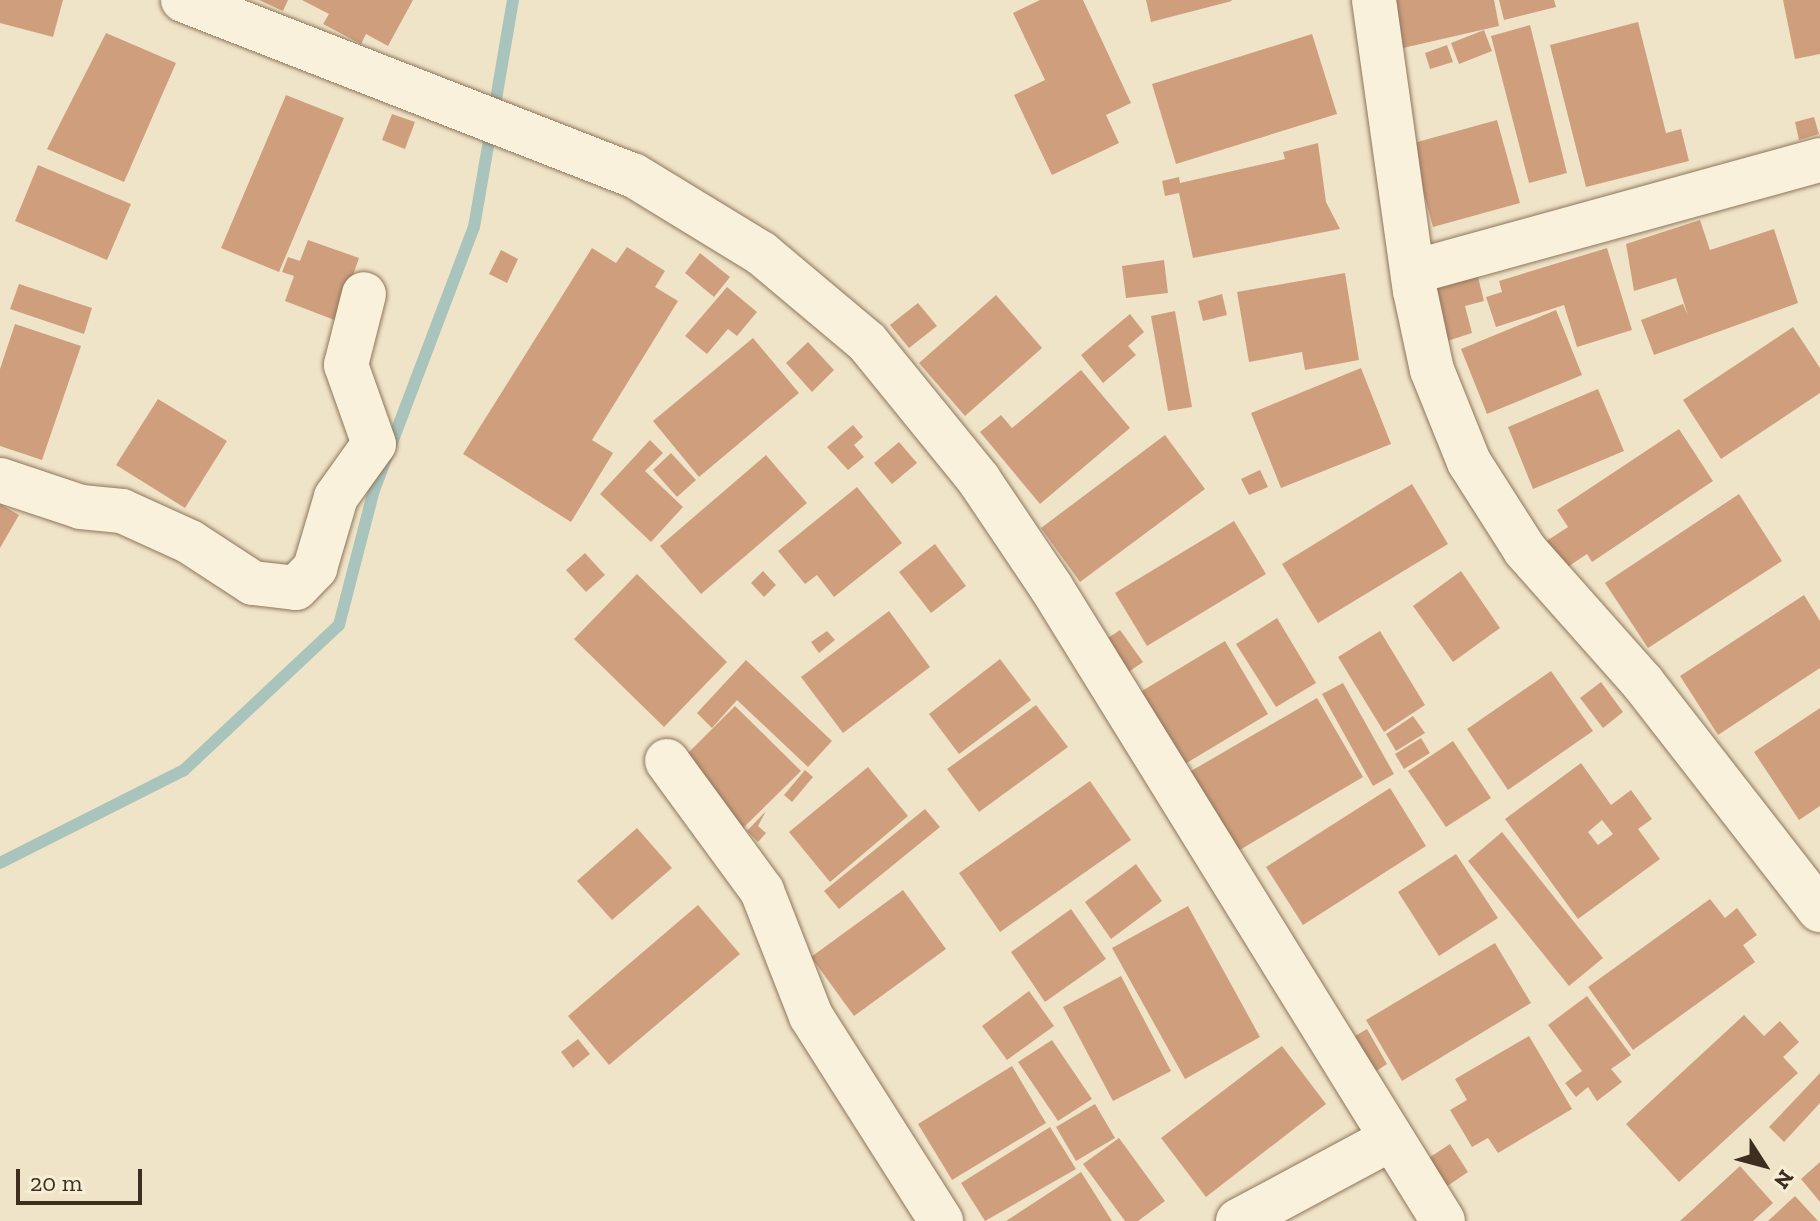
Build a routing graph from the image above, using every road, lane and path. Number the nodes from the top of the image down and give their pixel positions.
1 (183, 0) edge
2 (1374, 0) edge
3 (1820, 160) edge
4 (1413, 272) junction
5 (364, 294) dead end
6 (0, 480) edge
7 (667, 761) dead end
8 (1806, 862) edge
9 (1820, 910) edge
10 (1389, 1140) junction
11 (941, 1221) edge
12 (1238, 1221) edge
13 (1443, 1221) edge

1 - 10 street
2 - 4 street
3 - 4 street
4 - 8 street
5 - 6 street
7 - 11 street
8 - 9 street
10 - 12 street
10 - 13 street

